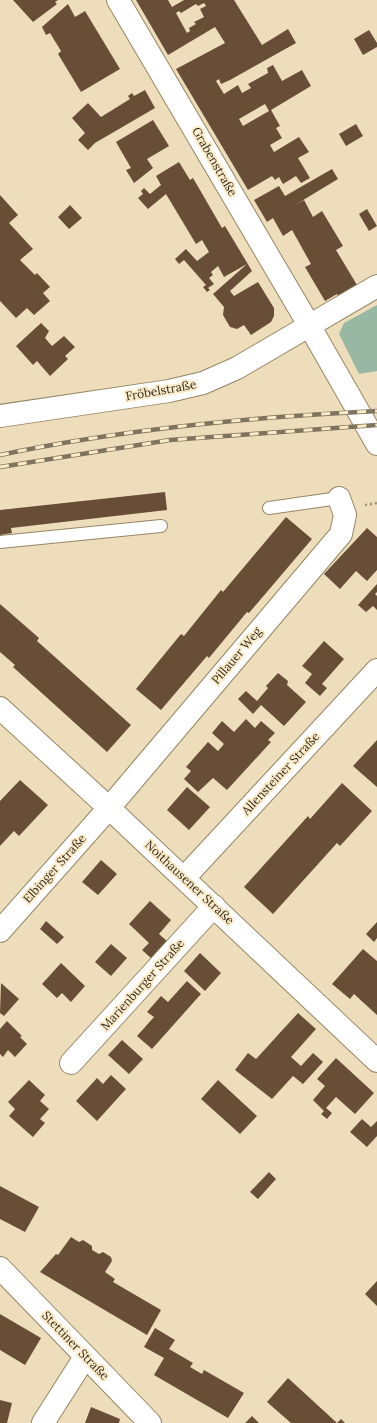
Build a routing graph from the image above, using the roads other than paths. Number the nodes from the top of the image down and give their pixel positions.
1 (118, 0) edge
2 (377, 286) edge
3 (309, 325) junction
4 (0, 416) edge
5 (377, 444) edge
6 (339, 498) joint
7 (269, 508) dead end
8 (161, 526) dead end
9 (0, 542) edge
10 (377, 670) edge
11 (0, 708) edge
12 (109, 808) junction
13 (184, 878) junction
14 (214, 906) junction
15 (0, 931) edge
16 (377, 1061) edge
17 (71, 1063) dead end
18 (0, 1268) edge
19 (85, 1357) junction
20 (43, 1423) edge
21 (150, 1423) edge

1 - 3 street, Grabenstraße
2 - 3 street
3 - 4 street, Fröbelstraße
3 - 5 street, Grabenstraße
6 - 7 lane
6 - 12 street, Pillauer Weg
8 - 9 lane
10 - 13 street, Allensteiner Straße
11 - 12 street, Noithausener Straße
12 - 13 street, Noithausener Straße
12 - 15 street, Elbinger Straße
13 - 14 street, Noithausener Straße
14 - 16 street, Noithausener Straße
14 - 17 street, Marienburger Straße
18 - 19 street, Stettiner Straße
19 - 20 street
19 - 21 street, Stettiner Straße

